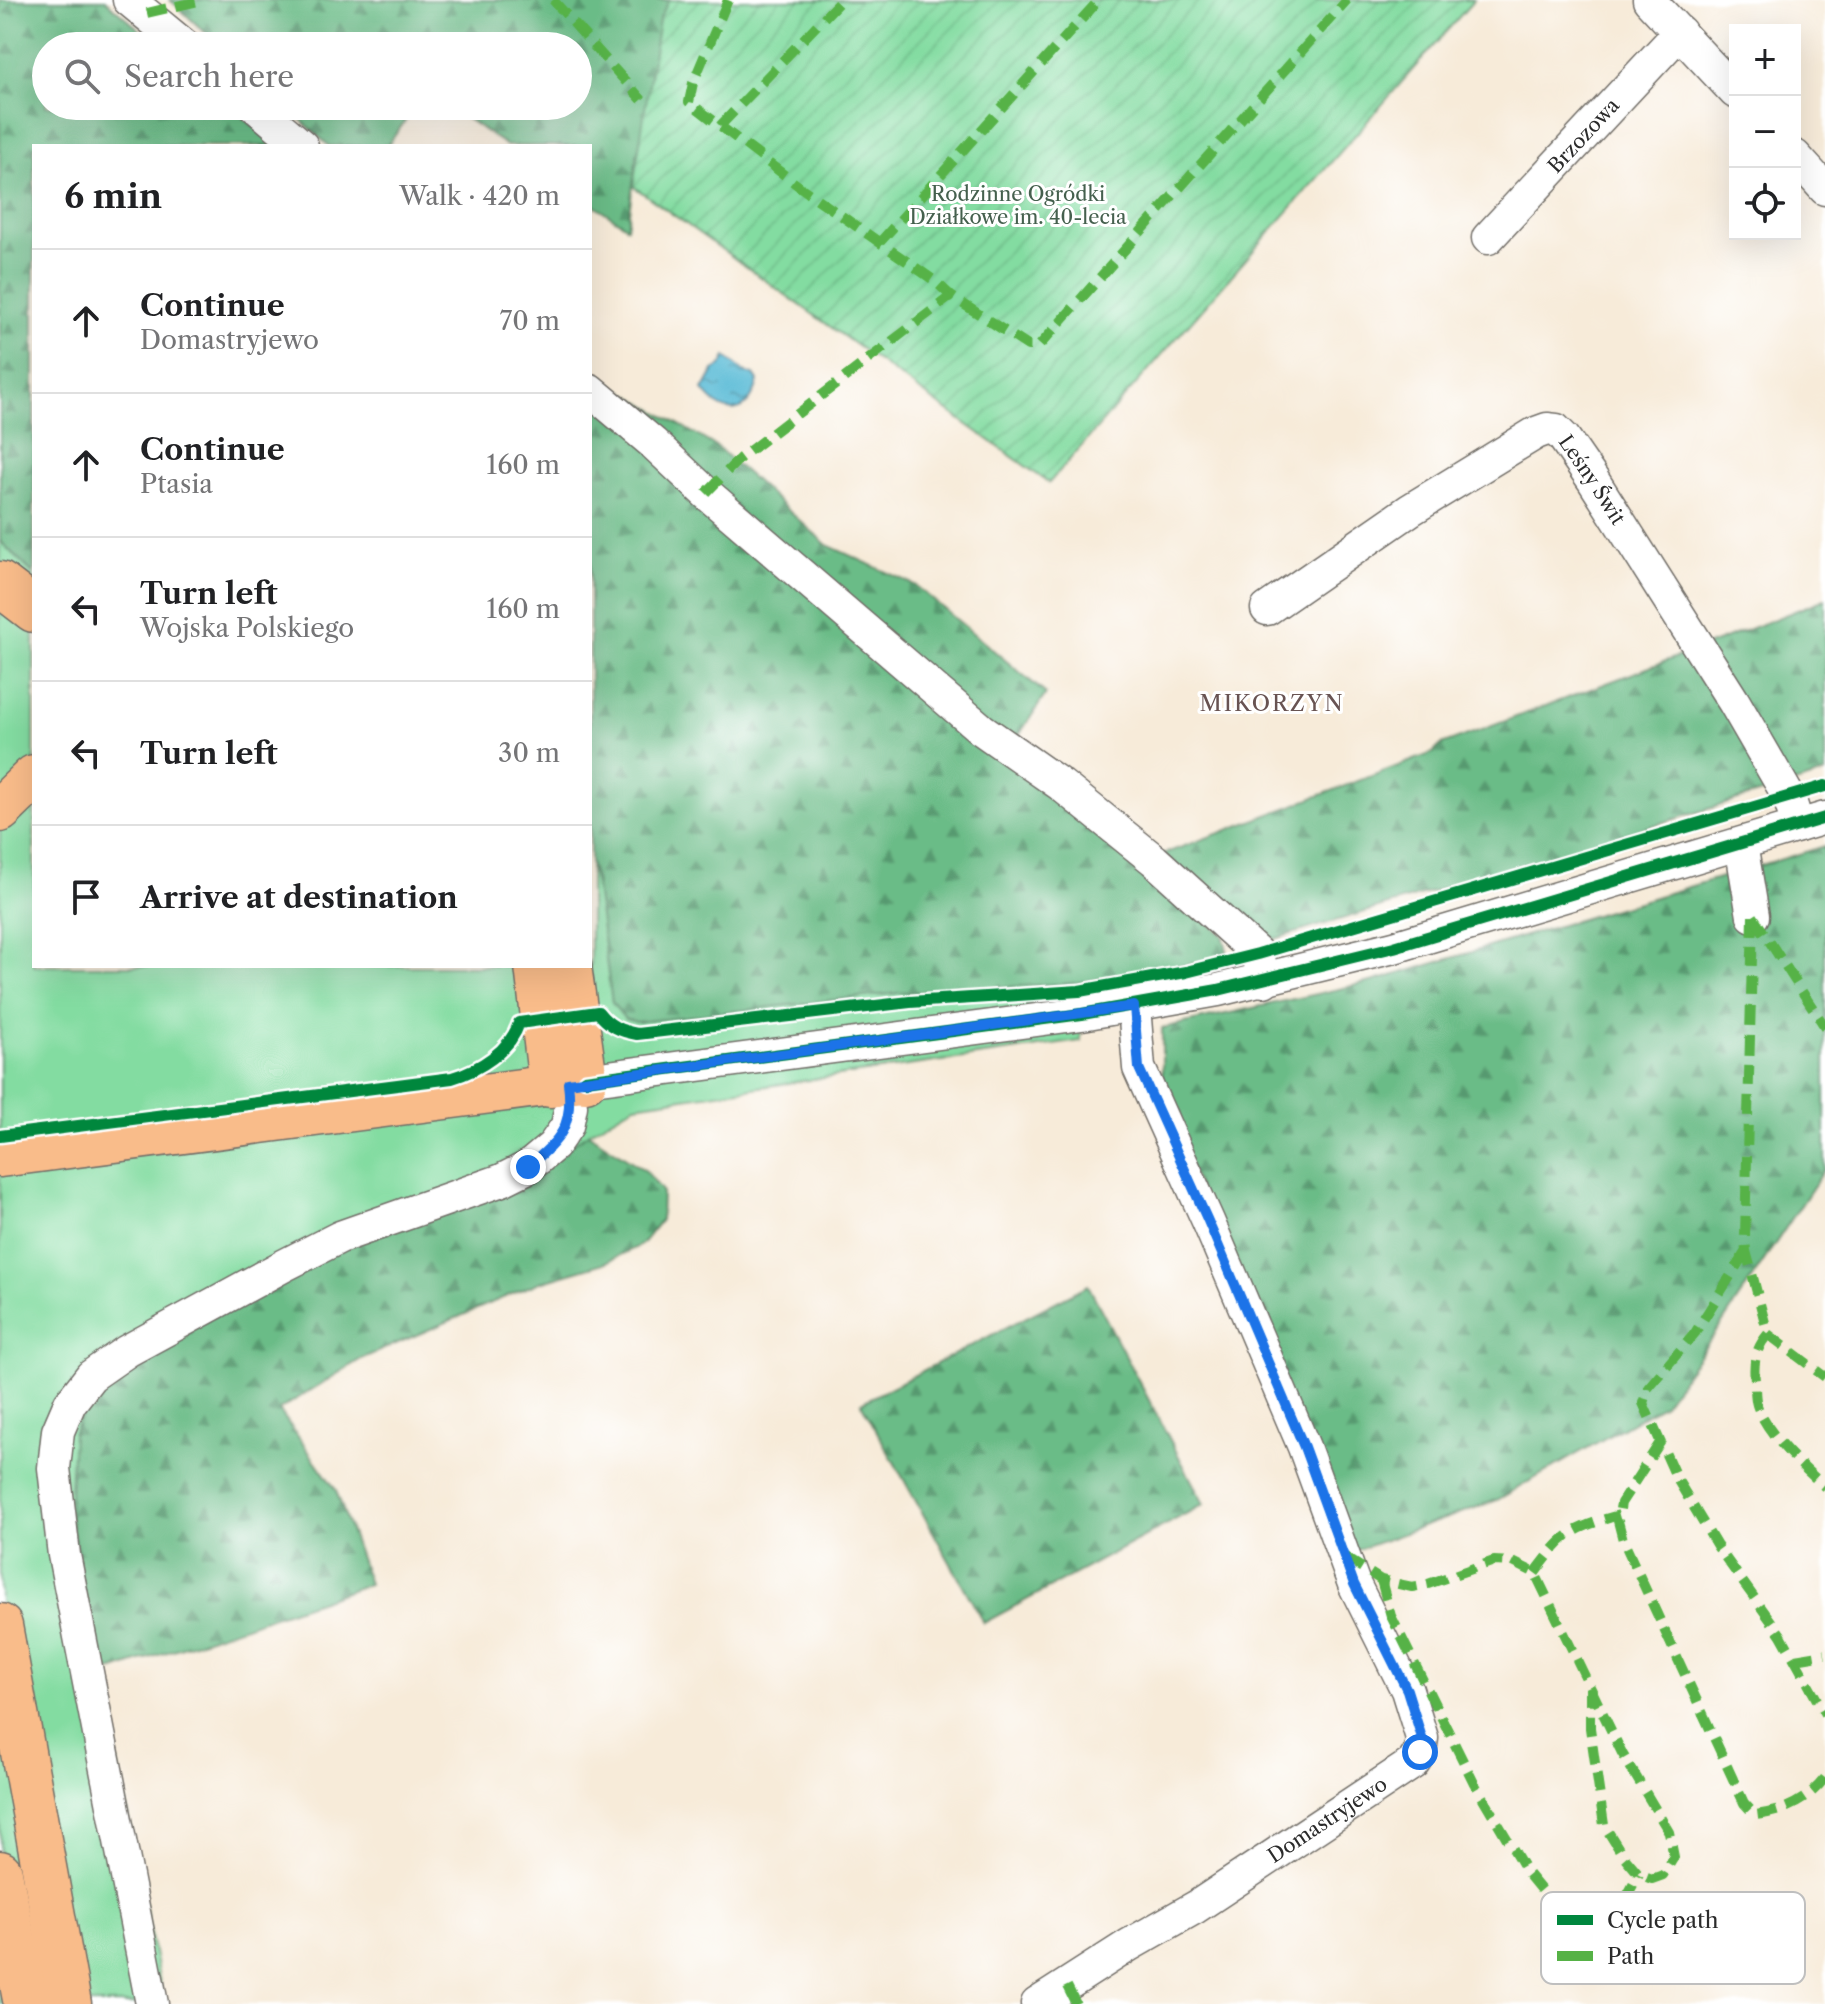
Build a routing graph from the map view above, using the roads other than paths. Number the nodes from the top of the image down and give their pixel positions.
1 (129, 0) edge
2 (1649, 0) edge
3 (168, 32) edge
4 (1680, 32) junction
5 (1729, 85) edge
6 (271, 120) edge
7 (300, 144) edge
8 (1801, 163) edge
9 (1825, 189) edge
10 (1488, 238) dead end
11 (592, 392) edge
12 (0, 584) edge
13 (32, 608) edge
14 (1267, 609) dead end
15 (32, 779) edge
16 (0, 810) edge
17 (1812, 822) edge
18 (1741, 844) junction
19 (1753, 916) dead end
20 (538, 968) edge
21 (569, 968) edge
22 (1264, 981) junction
23 (1134, 1006) junction
24 (568, 1083) junction
25 (9, 1156) edge
26 (0, 1626) edge
27 (0, 1873) edge
28 (0, 1939) edge
29 (25, 2004) edge
30 (69, 2004) edge
31 (152, 2004) edge
32 (1037, 2004) edge

1 - 3 street
2 - 4 street
4 - 5 street
4 - 10 street, Brzozowa
6 - 7 street
8 - 9 street
11 - 22 street
12 - 13 highway
14 - 17 street, Leśny Świt
15 - 16 highway
17 - 18 street
18 - 19 street
18 - 22 street
20 - 24 highway
21 - 24 highway
22 - 23 street
23 - 24 street
23 - 32 street, Domastryjewo
24 - 25 main road
24 - 31 street
26 - 30 highway
27 - 29 highway
28 - 29 highway

